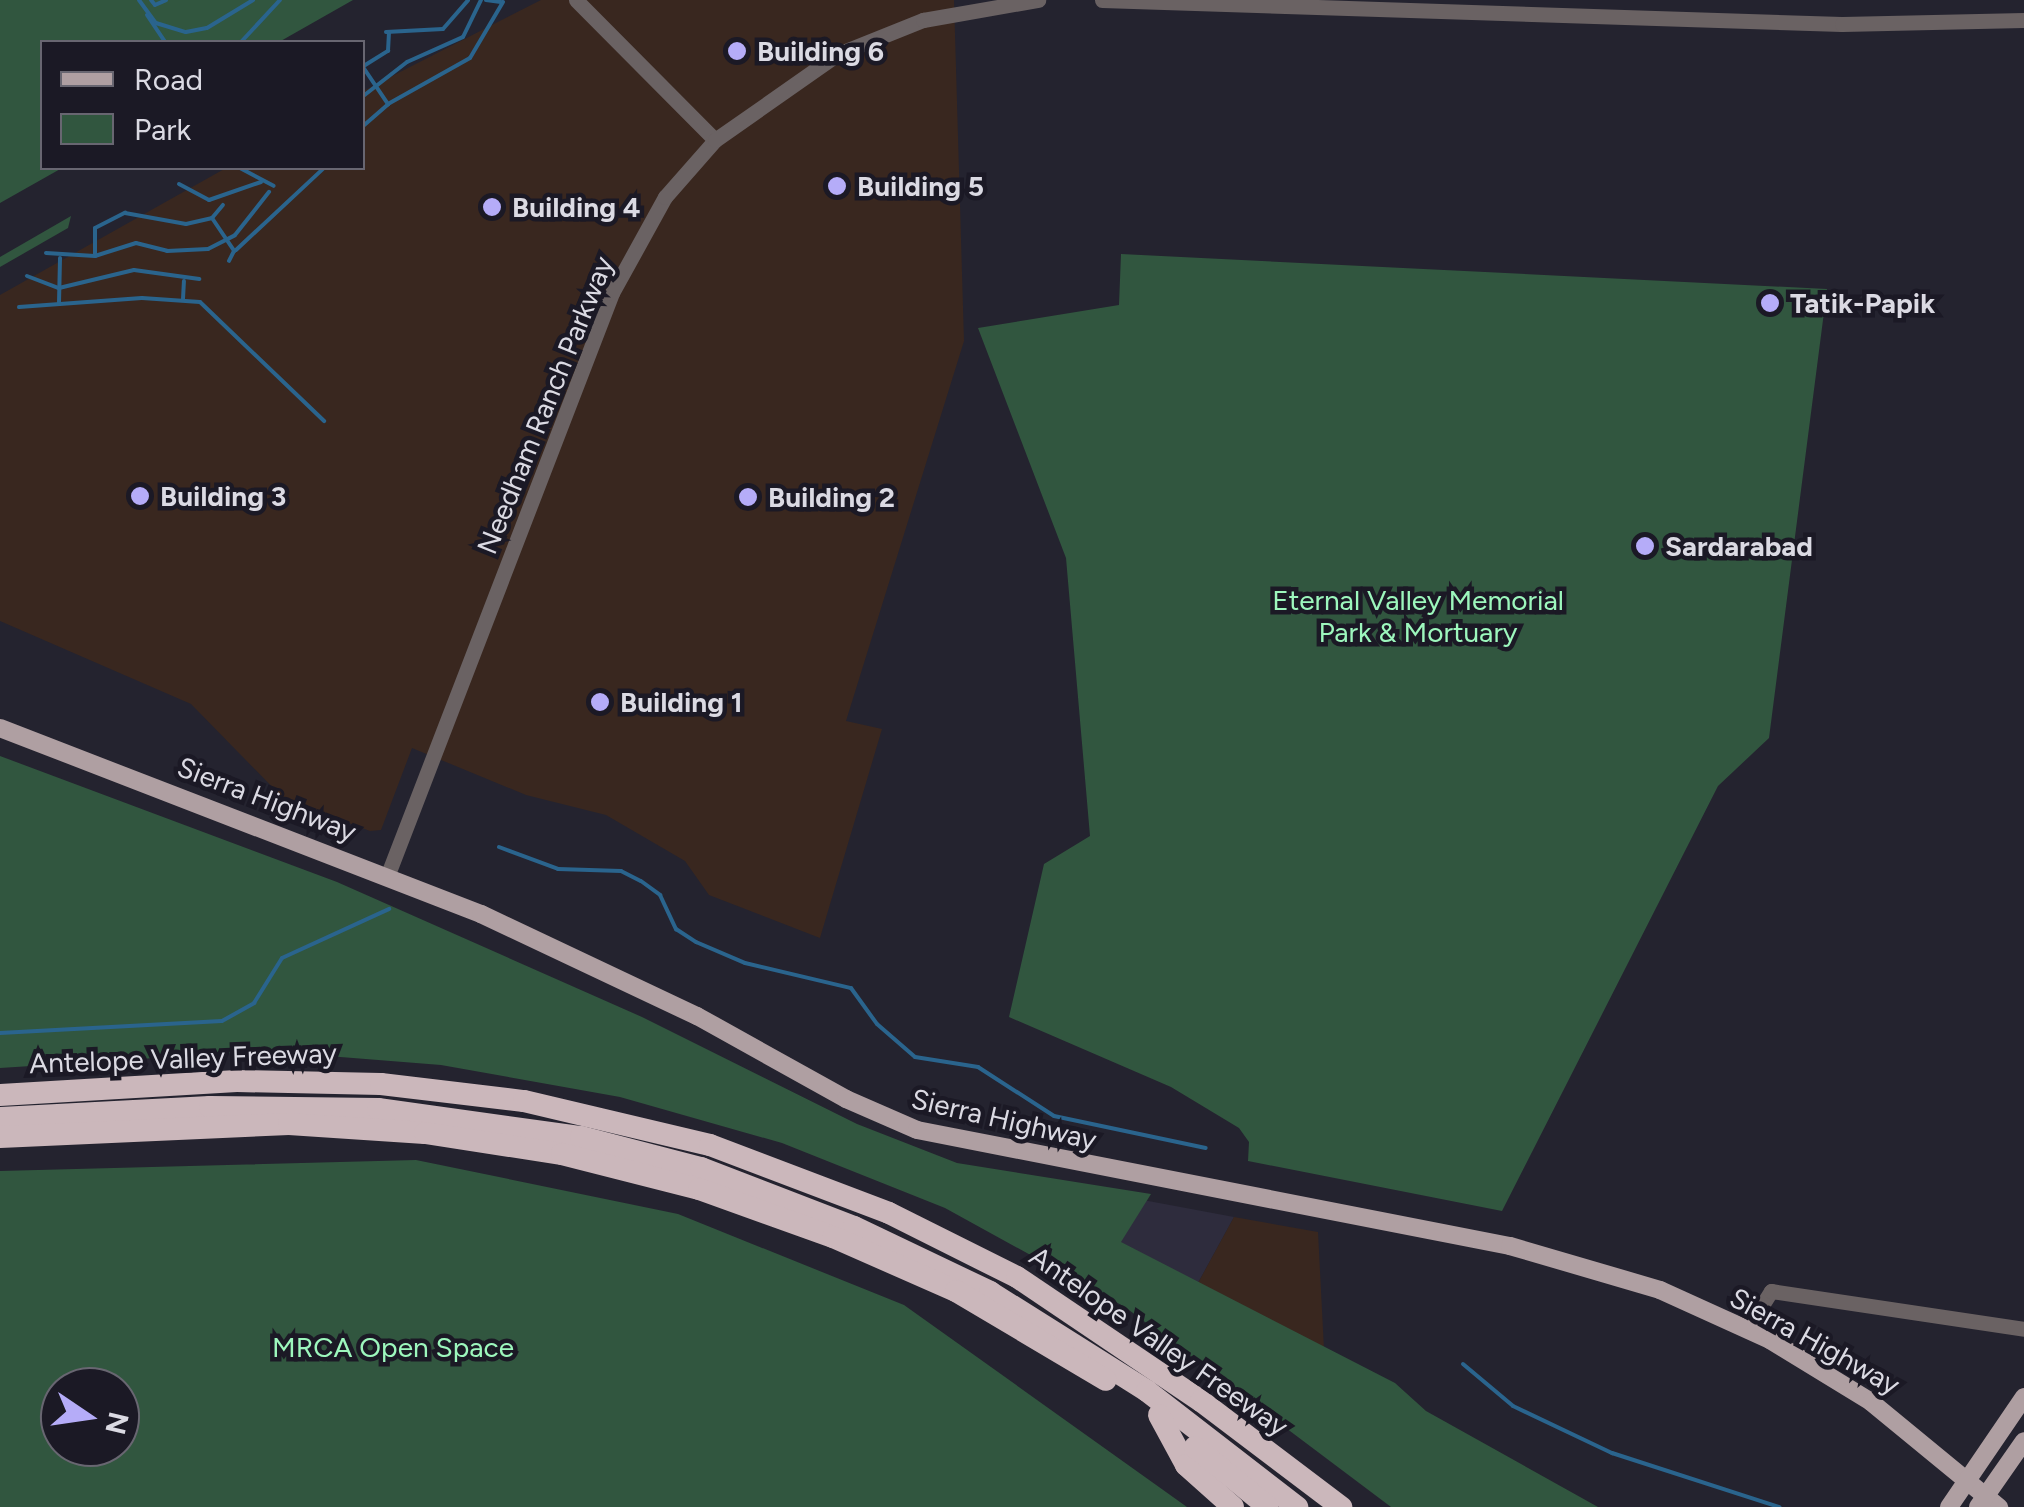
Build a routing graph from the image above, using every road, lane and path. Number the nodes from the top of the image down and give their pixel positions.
1 (576, 0) edge
2 (1038, 0) edge
3 (1102, 0) edge
4 (2024, 20) edge
5 (715, 140) junction
6 (0, 728) edge
7 (388, 874) junction
8 (0, 1094) edge
9 (0, 1108) edge
10 (0, 1118) edge
11 (0, 1137) edge
12 (1747, 1329) junction
13 (2024, 1330) edge
14 (2024, 1396) edge
15 (1158, 1416) junction
16 (2024, 1441) edge
17 (1966, 1477) junction
18 (1988, 1503) edge
19 (1233, 1507) edge
20 (1268, 1507) edge
21 (1297, 1507) edge
22 (1315, 1507) edge
23 (1340, 1507) edge
24 (1948, 1507) edge

1 - 5 street
2 - 5 street, Needham Ranch Parkway
3 - 4 street
5 - 7 street, Needham Ranch Parkway
6 - 7 main road, Sierra Highway
7 - 12 main road, Sierra Highway
8 - 23 highway, Antelope Valley Freeway
9 - 22 highway
10 - 21 highway
11 - 15 highway
12 - 13 street
12 - 17 main road, Sierra Highway
14 - 17 main road
15 - 19 highway
15 - 20 highway
16 - 18 main road
17 - 18 main road, Sierra Highway
17 - 24 main road

